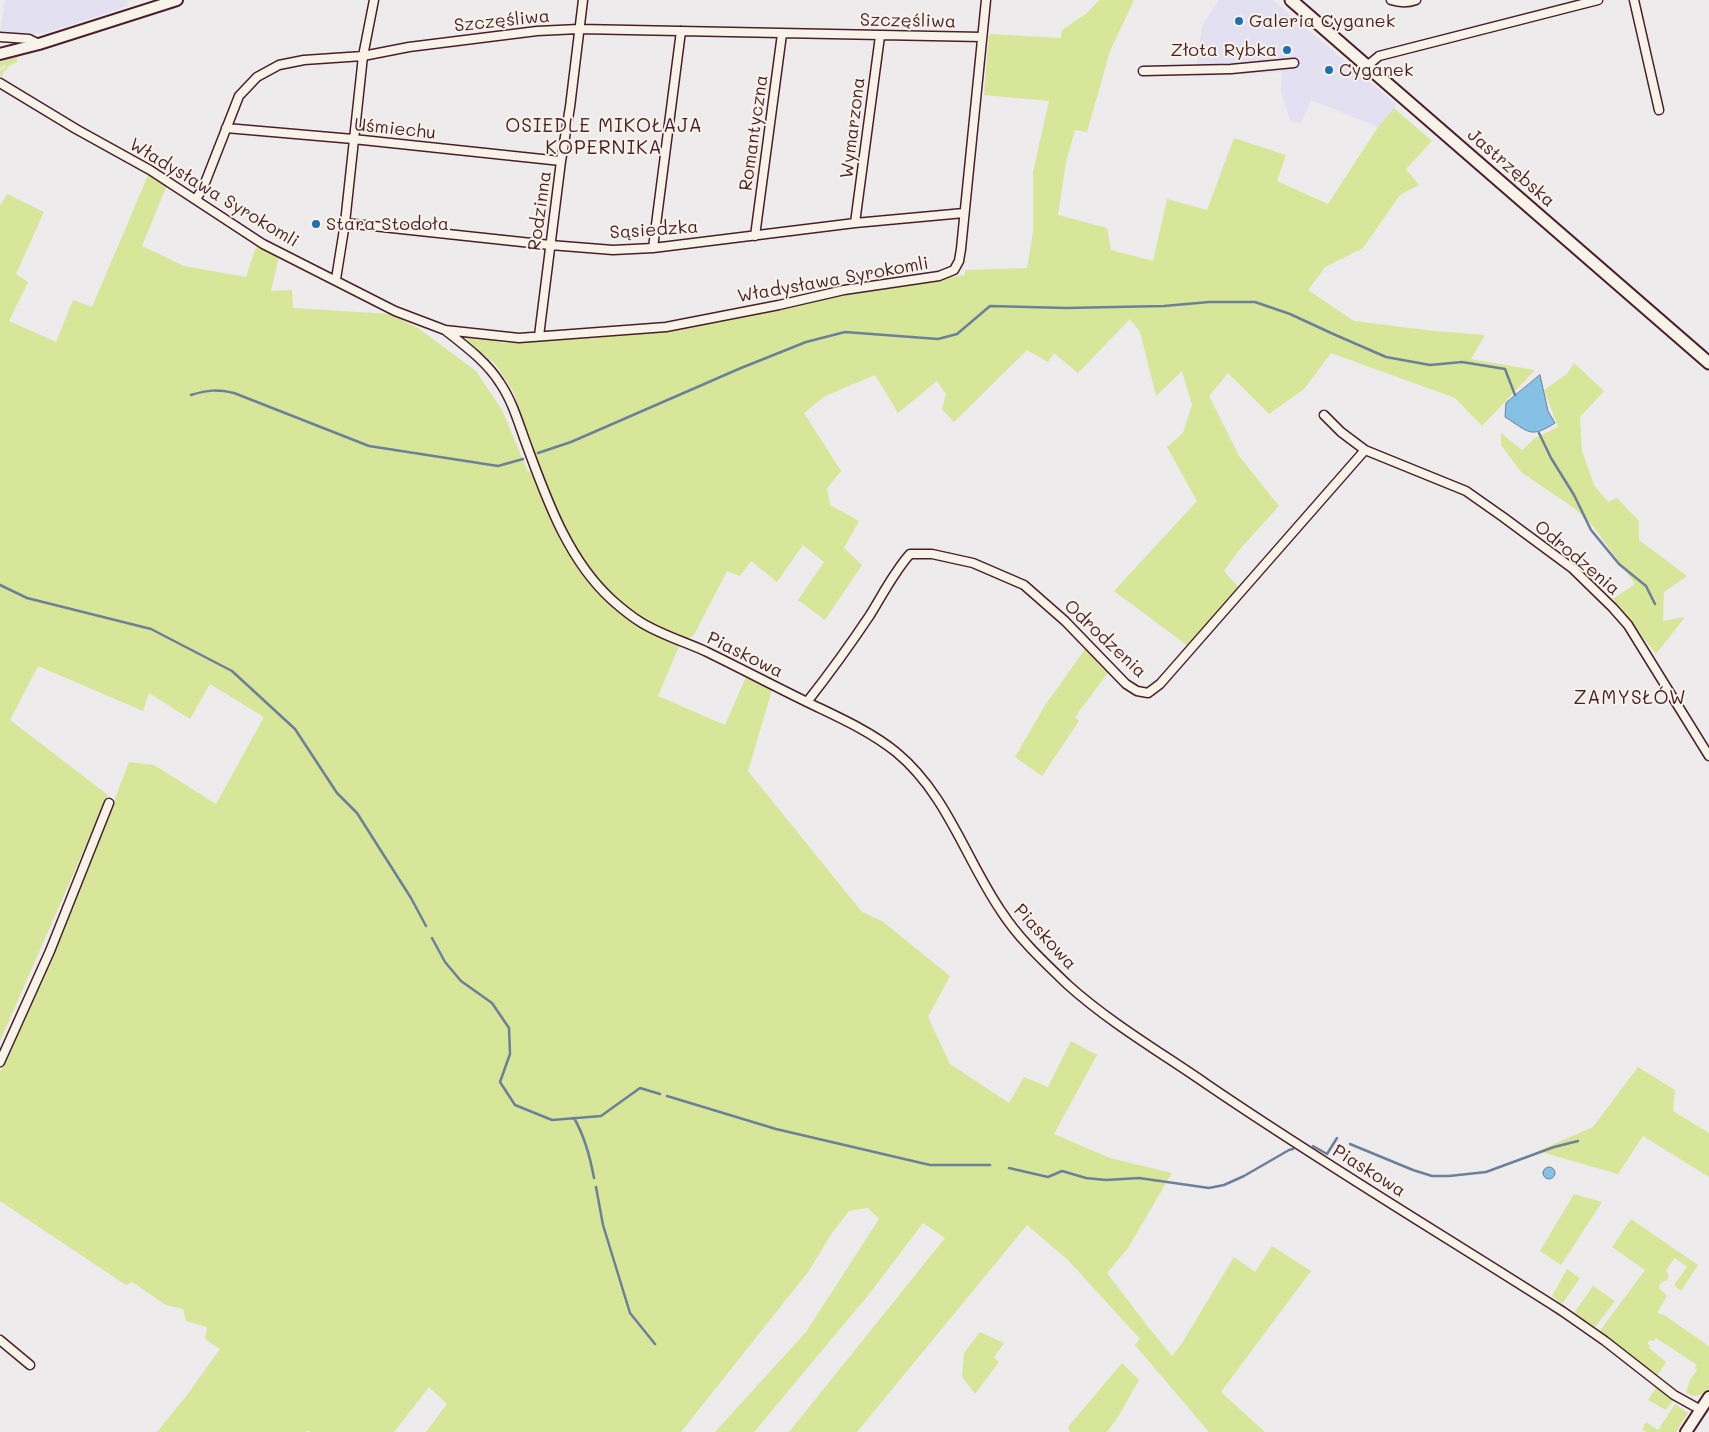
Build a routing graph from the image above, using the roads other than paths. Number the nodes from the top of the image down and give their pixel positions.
1 (177, 0) edge
2 (374, 0) edge
3 (583, 0) edge
4 (986, 0) edge
5 (1291, 0) edge
6 (1391, 0) edge
7 (1416, 0) edge
8 (1598, 0) edge
9 (1634, 0) edge
10 (1581, 2) edge
11 (579, 28) junction
12 (681, 31) junction
13 (782, 34) junction
14 (880, 36) junction
15 (0, 37) edge
16 (982, 37) junction
17 (39, 44) junction
18 (0, 54) edge
19 (363, 56) junction
20 (1294, 62) dead end
21 (1367, 66) junction
22 (1143, 71) dead end
23 (0, 83) edge
24 (1659, 110) dead end
25 (226, 128) junction
26 (353, 139) junction
27 (561, 161) junction
28 (196, 199) junction
29 (964, 213) junction
30 (345, 223) junction
31 (856, 223) junction
32 (755, 236) junction
33 (550, 245) junction
34 (653, 248) junction
35 (336, 280) junction
36 (445, 330) junction
37 (538, 336) junction
38 (479, 359) joint
39 (1709, 363) edge
40 (1324, 415) dead end
41 (1365, 450) junction
42 (807, 702) junction
43 (1709, 756) edge
44 (109, 803) dead end
45 (0, 1062) edge
46 (0, 1340) edge
47 (30, 1365) dead end
48 (1709, 1397) edge
49 (1705, 1412) edge
50 (1686, 1432) edge

1 - 17 street
2 - 19 street
3 - 11 street, Rodzinna
4 - 16 street, Władysława Syrokomli
5 - 21 main road, Jastrzębska
6 - 7 street
8 - 10 street
9 - 24 street
10 - 21 street
11 - 12 street, Szczęśliwa
11 - 19 street, Szczęśliwa
11 - 27 street, Rodzinna
12 - 13 street, Szczęśliwa
12 - 34 street
13 - 14 street, Szczęśliwa
13 - 32 street, Romantyczna
14 - 16 street, Szczęśliwa
14 - 31 street, Wymarzona
15 - 17 street
16 - 29 street, Władysława Syrokomli
17 - 18 street
19 - 25 street, Szczęśliwa
19 - 26 street
20 - 22 street
21 - 39 main road, Jastrzębska
23 - 28 street, Władysława Syrokomli
25 - 26 street, Uśmiechu
25 - 28 street, Szczęśliwa
26 - 27 street, Uśmiechu
26 - 30 street
27 - 33 street, Rodzinna
28 - 35 street, Władysława Syrokomli
29 - 31 street, Sąsiedzka
29 - 37 street, Władysława Syrokomli
30 - 33 street, Sąsiedzka
30 - 35 street
31 - 32 street, Sąsiedzka
32 - 34 street, Sąsiedzka
33 - 34 street, Sąsiedzka
33 - 37 street, Rodzinna
35 - 36 street, Władysława Syrokomli
36 - 37 street, Władysława Syrokomli
36 - 38 street, Władysława Syrokomli
38 - 42 street, Piaskowa
40 - 41 street, Odrodzenia
41 - 42 street, Odrodzenia
41 - 43 street, Odrodzenia
42 - 49 street, Piaskowa
44 - 45 street
46 - 47 street
48 - 49 street
49 - 50 street

